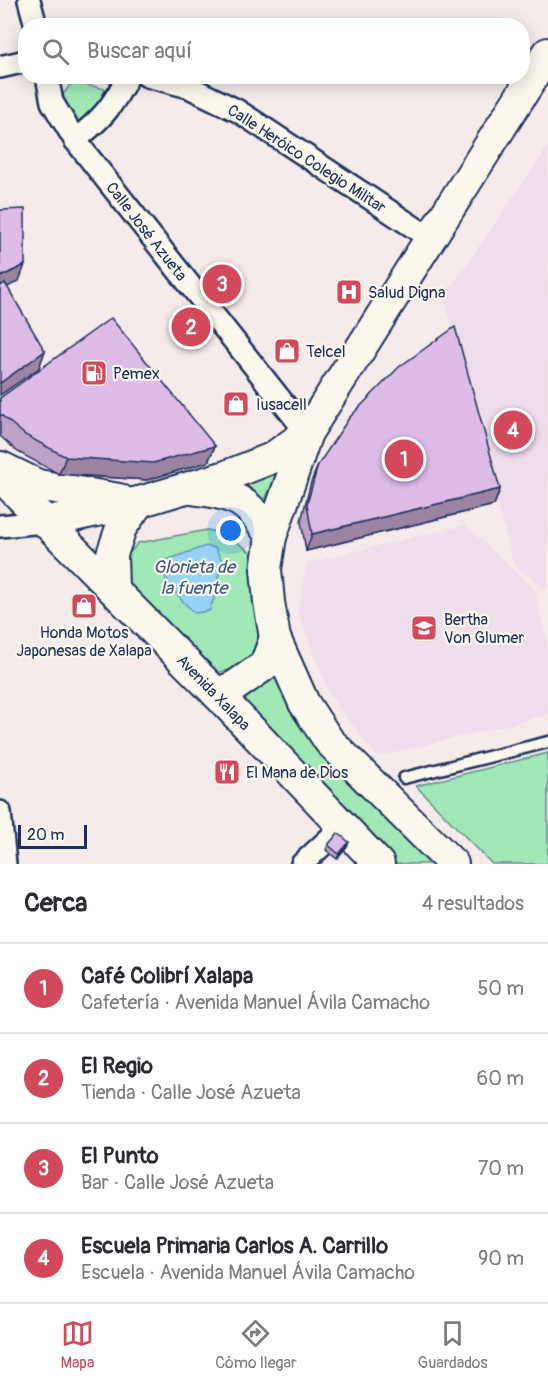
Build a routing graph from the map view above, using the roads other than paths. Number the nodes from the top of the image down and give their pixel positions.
1 (29, 0) edge
2 (34, 18) edge
3 (548, 53) edge
4 (18, 63) edge
5 (0, 67) edge
6 (530, 81) edge
7 (49, 84) edge
8 (124, 84) edge
9 (178, 84) edge
10 (528, 84) edge
11 (75, 140) junction
12 (430, 238) junction
13 (307, 433) junction
14 (0, 466) edge
15 (0, 476) edge
16 (188, 489) junction
17 (140, 502) junction
18 (45, 522) junction
19 (0, 526) edge
20 (271, 537) junction
21 (113, 589) junction
22 (275, 638) junction
23 (217, 694) junction
24 (548, 742) edge
25 (404, 778) dead end
26 (0, 812) edge
27 (342, 827) junction
28 (5, 864) edge
29 (302, 864) edge
30 (380, 864) edge
31 (453, 864) edge

1 - 2 street
3 - 6 main road
4 - 5 street
7 - 11 street, Calle José Azueta
8 - 11 street
9 - 12 street, Calle Heróico Colegio Militar
10 - 12 main road
11 - 13 street, Calle José Azueta
12 - 13 main road
13 - 16 main road
13 - 20 main road
14 - 17 main road
15 - 18 main road, Avenida Xalapa
16 - 17 main road
16 - 20 main road
17 - 18 main road
17 - 21 main road
18 - 19 street
18 - 21 main road, Avenida Xalapa
20 - 22 main road
21 - 23 main road, Avenida Xalapa
22 - 23 main road
22 - 31 main road
23 - 27 main road, Avenida Xalapa
24 - 25 lane
26 - 28 street
27 - 29 street
27 - 30 main road, Avenida Xalapa

